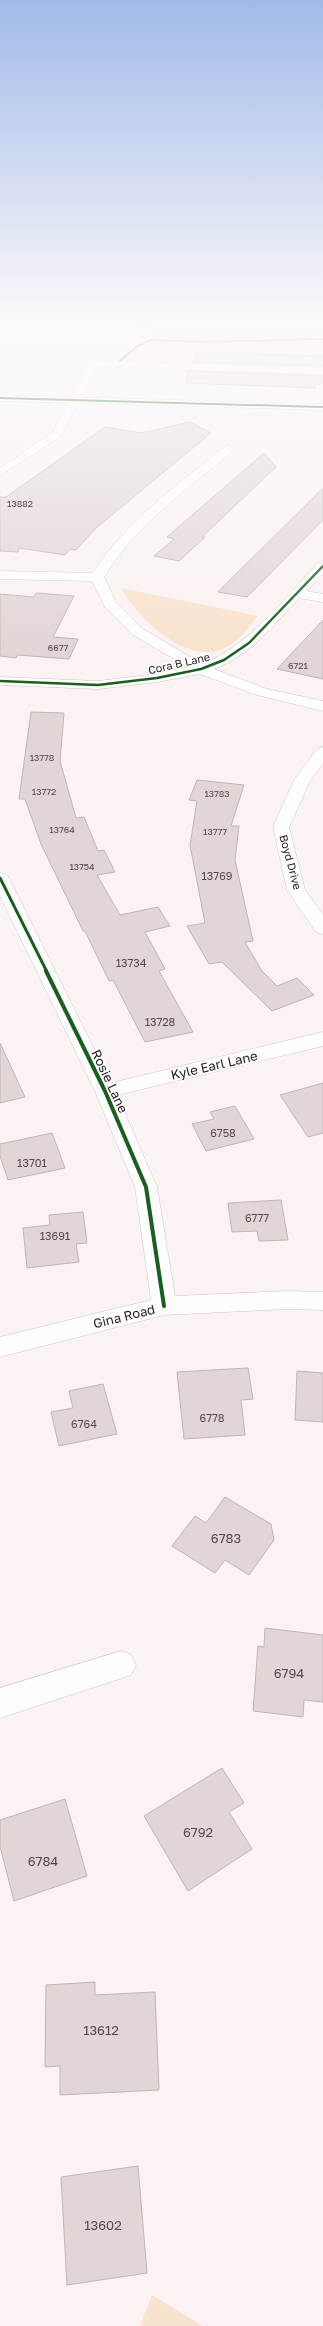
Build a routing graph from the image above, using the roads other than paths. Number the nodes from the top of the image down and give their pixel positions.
1 (59, 430) edge
2 (229, 449) dead end
3 (0, 473) edge
4 (323, 566) edge
5 (0, 575) edge
6 (97, 577) junction
7 (298, 594) junction
8 (323, 598) edge
9 (201, 669) junction
10 (0, 681) edge
11 (323, 706) edge
12 (323, 752) edge
13 (0, 878) edge
14 (323, 928) edge
15 (323, 1039) edge
16 (105, 1091) junction
17 (323, 1301) edge
18 (164, 1306) junction
19 (0, 1347) edge
20 (121, 1665) dead end
21 (0, 1703) edge

1 - 3 street
2 - 6 street
4 - 7 street, Cora B Lane
5 - 6 street
6 - 9 street
7 - 8 street
7 - 9 street, Cora B Lane
9 - 10 street, Cora B Lane
9 - 11 street
12 - 14 street, Boyd Drive
13 - 16 street, Rosie Lane
15 - 16 street, Kyle Earl Lane
16 - 18 street, Rosie Lane
17 - 18 street, Gina Road
18 - 19 street, Gina Road
20 - 21 street

